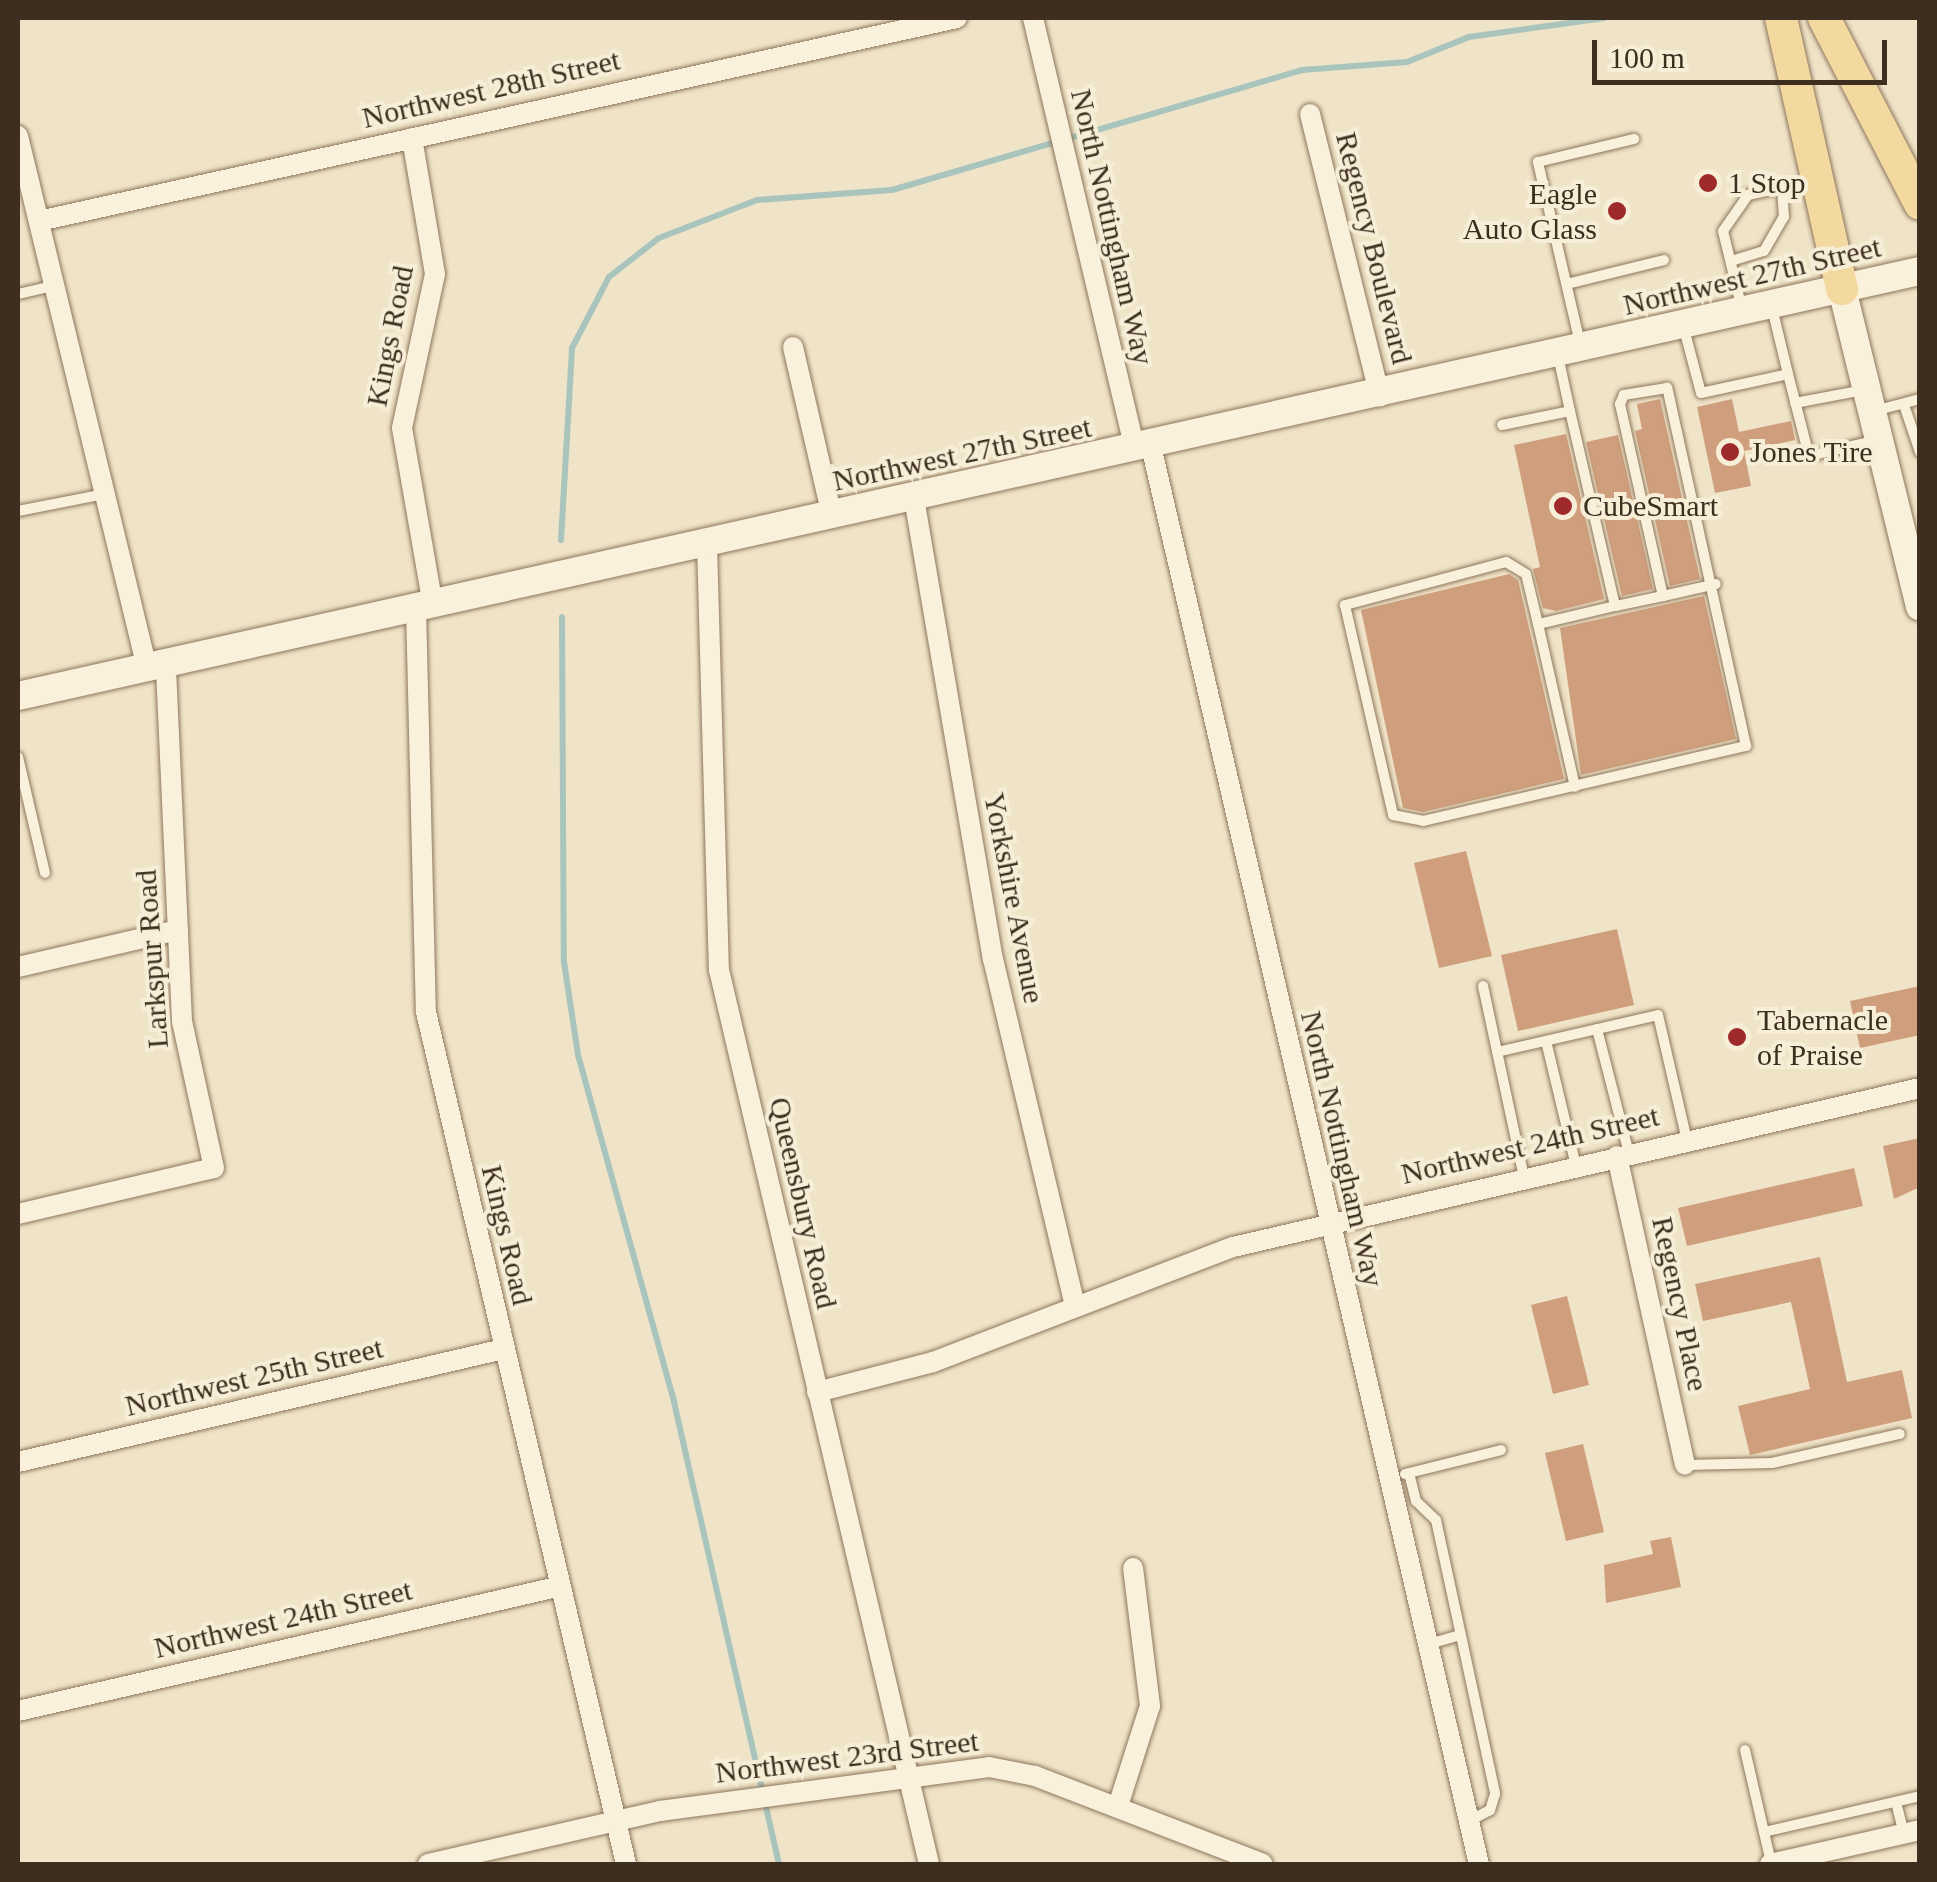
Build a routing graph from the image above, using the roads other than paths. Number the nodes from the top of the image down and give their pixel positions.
1 (957, 18) edge
2 (1032, 18) edge
3 (1781, 18) edge
4 (1824, 18) edge
5 (1310, 114) dead end
6 (18, 136) edge
7 (412, 138) junction
8 (1634, 138) dead end
9 (1814, 180) junction
10 (1782, 188) junction
11 (1920, 204) edge
12 (39, 221) junction
13 (1764, 226) dead end
14 (1775, 234) junction
15 (1664, 260) dead end
16 (1731, 262) junction
17 (1920, 271) edge
18 (1567, 284) junction
19 (55, 286) junction
20 (1842, 289) junction
21 (18, 294) edge
22 (1771, 304) junction
23 (1742, 310) junction
24 (1683, 324) junction
25 (792, 347) dead end
26 (1569, 352) junction
27 (1788, 374) junction
28 (1380, 396) junction
29 (1920, 399) edge
30 (1872, 400) junction
31 (1796, 403) junction
32 (1904, 405) junction
33 (1570, 410) junction
34 (1502, 425) dead end
35 (1881, 439) junction
36 (1143, 448) junction
37 (1920, 452) edge
38 (106, 494) junction
39 (914, 498) junction
40 (18, 511) edge
41 (832, 516) junction
42 (1910, 523) edge
43 (707, 544) junction
44 (1716, 584) junction
45 (1664, 596) junction
46 (1615, 606) junction
47 (425, 607) junction
48 (1920, 607) edge
49 (1538, 624) junction
50 (156, 666) junction
51 (18, 696) edge
52 (18, 757) edge
53 (1576, 786) junction
54 (46, 873) dead end
55 (178, 930) junction
56 (18, 967) edge
57 (1483, 986) dead end
58 (1597, 1029) junction
59 (1546, 1041) junction
60 (1497, 1052) junction
61 (1920, 1088) edge
62 (1687, 1141) junction
63 (1623, 1155) junction
64 (1576, 1166) junction
65 (1524, 1178) junction
66 (18, 1214) edge
67 (1328, 1222) junction
68 (1075, 1306) junction
69 (503, 1349) junction
70 (817, 1392) junction
71 (1900, 1434) dead end
72 (1501, 1450) dead end
73 (18, 1462) edge
74 (1684, 1465) joint
75 (1400, 1475) junction
76 (1133, 1568) dead end
77 (561, 1586) junction
78 (1460, 1635) junction
79 (1429, 1644) junction
80 (18, 1711) edge
81 (1745, 1750) dead end
82 (908, 1776) junction
83 (1920, 1796) edge
84 (1896, 1802) junction
85 (1118, 1806) junction
86 (616, 1819) junction
87 (1469, 1820) junction
88 (1764, 1832) junction
89 (1911, 1832) edge
90 (428, 1864) edge
91 (626, 1864) edge
92 (929, 1864) edge
93 (1263, 1864) edge
94 (1479, 1864) edge
95 (1771, 1864) edge

1 - 7 street, Northwest 28th Street
2 - 36 street, North Nottingham Way
3 - 9 main road
4 - 11 main road
5 - 28 street, Regency Boulevard
6 - 12 street, Larkspur Road
7 - 12 street, Northwest 28th Street
7 - 47 street, Kings Road
8 - 18 lane
9 - 10 lane
9 - 20 main road
10 - 14 lane
10 - 16 lane
12 - 19 street, Larkspur Road
13 - 14 lane
14 - 16 lane
15 - 18 lane
16 - 23 lane
17 - 20 main road, Northwest 27th Street
18 - 26 lane
19 - 21 lane
19 - 38 street, Larkspur Road
20 - 22 main road, Northwest 27th Street
20 - 30 main road
22 - 23 main road, Northwest 27th Street
22 - 27 lane
23 - 24 main road, Northwest 27th Street
24 - 26 main road, Northwest 27th Street
24 - 27 lane
25 - 41 street
26 - 28 main road, Northwest 27th Street
26 - 33 lane
27 - 31 lane
28 - 36 main road, Northwest 27th Street
29 - 32 lane
30 - 31 lane
30 - 32 lane
30 - 35 main road
31 - 35 lane
32 - 37 lane
33 - 34 lane
33 - 46 lane
35 - 42 main road
36 - 39 main road, Northwest 27th Street
36 - 67 street, North Nottingham Way
38 - 40 lane
38 - 50 street, Larkspur Road
39 - 41 main road, Northwest 27th Street
39 - 68 street, Yorkshire Avenue
41 - 43 main road, Northwest 27th Street
42 - 48 main road
43 - 47 main road, Northwest 27th Street
43 - 70 street, Queensbury Road
44 - 45 lane
44 - 45 lane
44 - 53 lane
45 - 46 lane
46 - 49 lane
47 - 50 main road, Northwest 27th Street
47 - 69 street, Kings Road
49 - 53 lane
49 - 53 lane
50 - 51 main road, Northwest 27th Street
50 - 55 street, Larkspur Road
52 - 54 lane
55 - 56 street
55 - 66 street, Larkspur Road
57 - 60 lane
58 - 59 lane
58 - 62 lane
58 - 63 lane
59 - 60 lane
59 - 64 lane
60 - 65 lane
61 - 62 street, Northwest 24th Street
62 - 63 street, Northwest 24th Street
63 - 64 street, Northwest 24th Street
63 - 74 street, Regency Place
64 - 65 street, Northwest 24th Street
65 - 67 street, Northwest 24th Street
67 - 68 street, Northwest 24th Street
67 - 75 street, North Nottingham Way
68 - 70 street, Northwest 24th Street
69 - 73 street, Northwest 25th Street
69 - 77 street, Kings Road
70 - 82 street, Queensbury Road
71 - 74 lane
72 - 75 lane
75 - 78 lane
75 - 79 street, North Nottingham Way
76 - 85 street
77 - 80 street, Northwest 24th Street
77 - 86 street, Kings Road
78 - 79 lane
78 - 87 lane
79 - 87 street, North Nottingham Way
81 - 88 lane
82 - 85 street, Northwest 23rd Street
82 - 86 street, Northwest 23rd Street
82 - 92 street, Queensbury Road
83 - 84 lane
84 - 88 lane
84 - 89 lane
85 - 93 street, Northwest 23rd Street
86 - 90 street, Northwest 23rd Street
86 - 91 street, Kings Road
87 - 94 street, North Nottingham Way
88 - 95 lane
89 - 95 street

